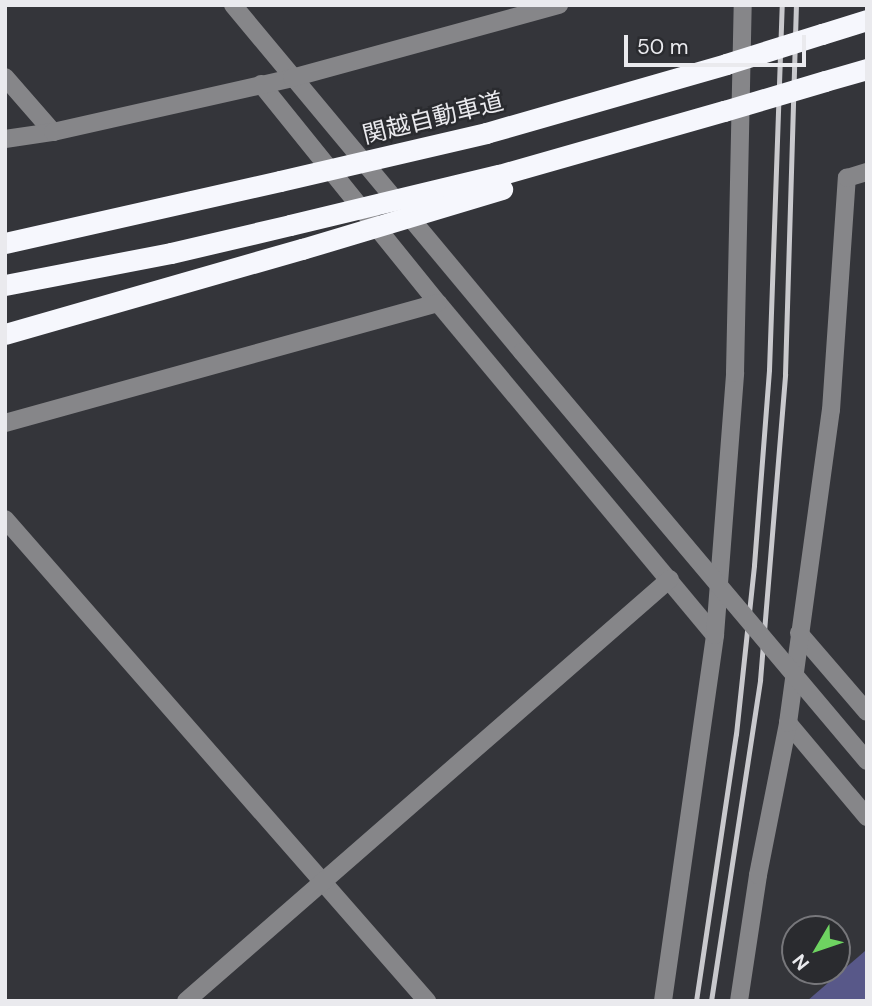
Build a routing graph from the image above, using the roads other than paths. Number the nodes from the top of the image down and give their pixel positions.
1 (233, 5) edge
2 (559, 5) edge
3 (743, 5) edge
4 (867, 20) edge
5 (867, 69) edge
6 (5, 77) edge
7 (292, 78) junction
8 (261, 84) junction
9 (53, 132) junction
10 (5, 139) edge
11 (867, 172) edge
12 (500, 182) junction
13 (5, 243) edge
14 (5, 285) edge
15 (438, 303) junction
16 (5, 334) edge
17 (5, 423) edge
18 (5, 519) edge
19 (670, 579) junction
20 (799, 633) junction
21 (715, 635) junction
22 (867, 712) edge
23 (788, 723) junction
24 (867, 761) edge
25 (867, 817) edge
26 (323, 882) junction
27 (186, 1001) edge
28 (427, 1001) edge
29 (663, 1001) edge
30 (739, 1001) edge

1 - 7 street
2 - 7 street
3 - 21 street
4 - 13 highway, 関越自動車道, bridge
5 - 12 highway, bridge
6 - 9 street
7 - 8 street
7 - 24 street, bridge
8 - 9 street
8 - 15 street
9 - 10 street
11 - 20 street
12 - 14 highway, bridge
12 - 16 highway, bridge
15 - 17 street
15 - 19 street
18 - 26 street
19 - 21 street
19 - 26 street
20 - 22 street
20 - 23 street
21 - 29 street
23 - 25 street
23 - 30 street
26 - 27 street
26 - 28 street

